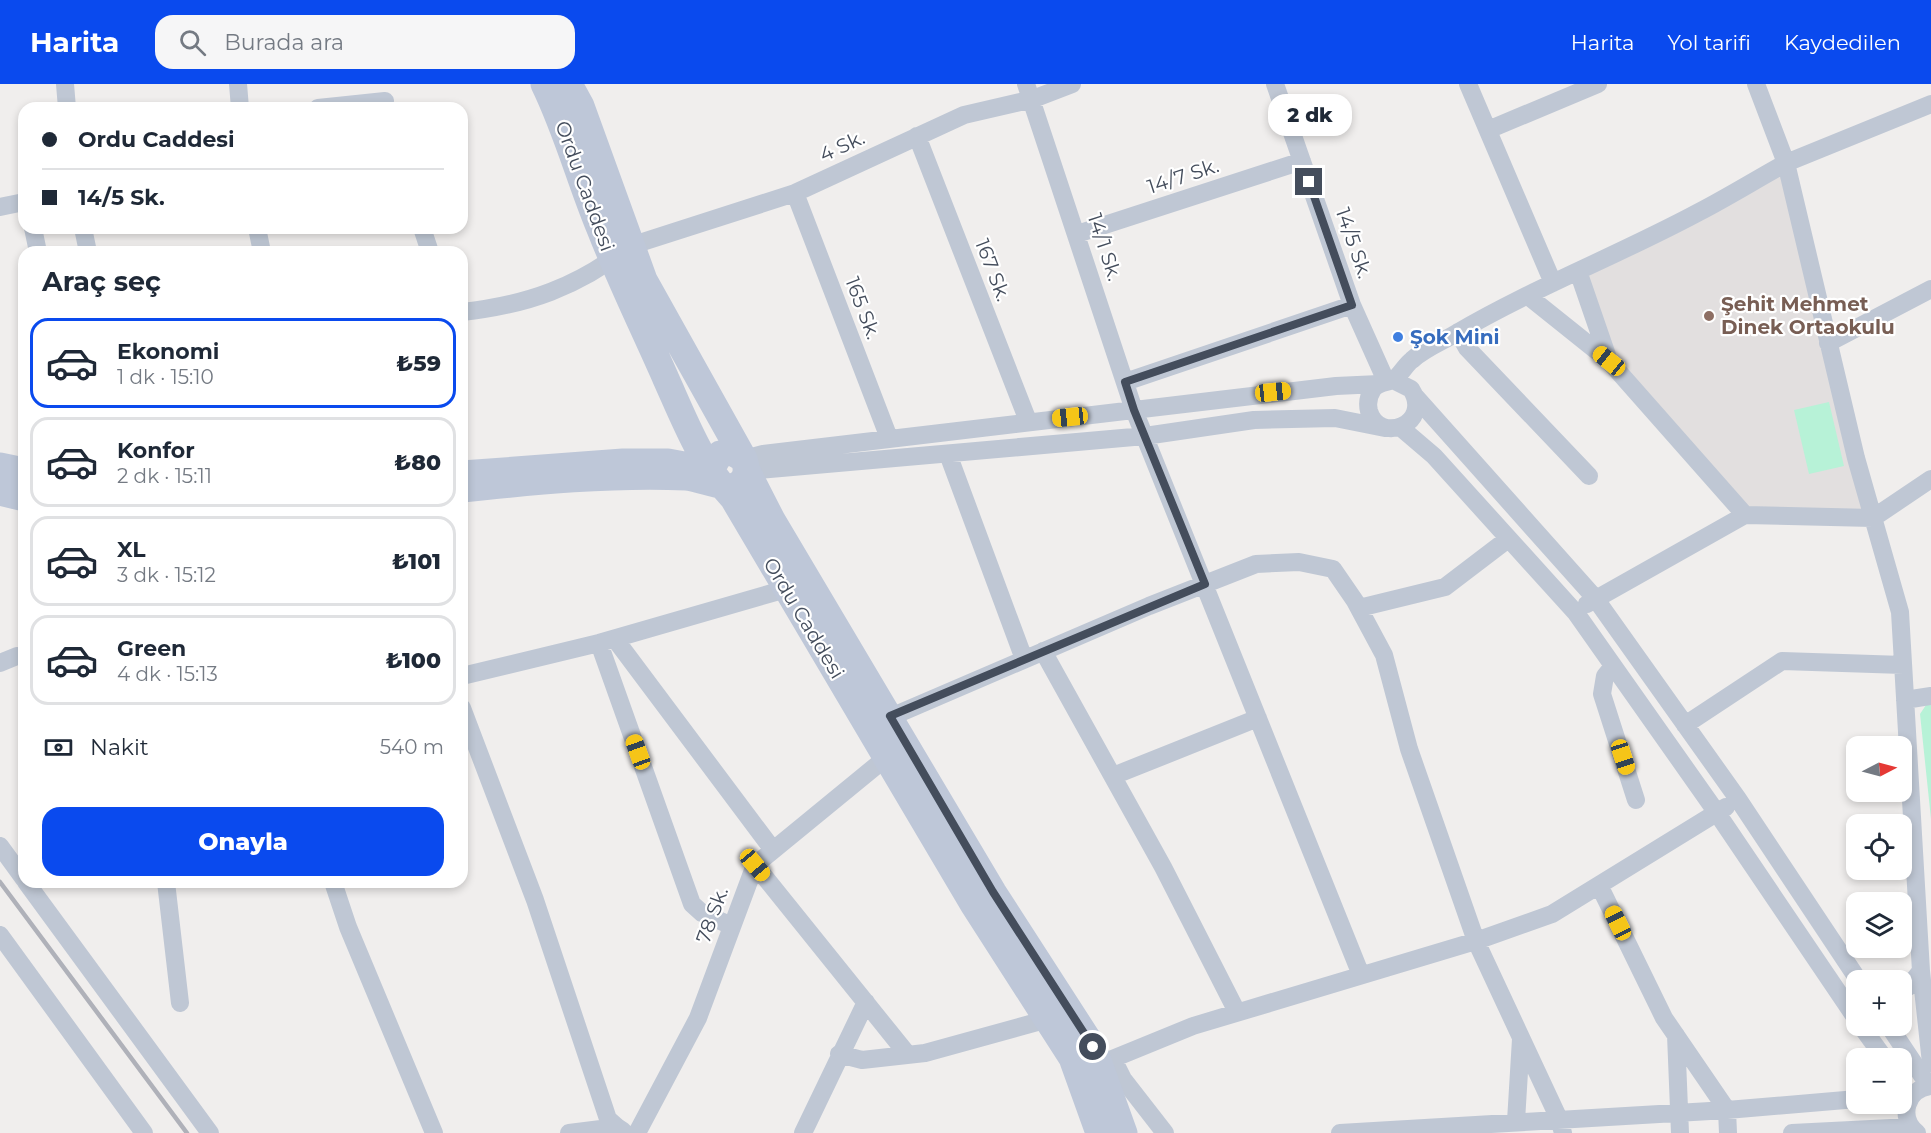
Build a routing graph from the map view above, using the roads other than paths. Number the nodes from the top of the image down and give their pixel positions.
1 (65, 84) edge
2 (238, 84) edge
3 (544, 84) edge
4 (569, 84) edge
5 (1072, 84) edge
6 (1275, 84) edge
7 (1468, 84) edge
8 (1598, 84) edge
9 (1756, 84) edge
10 (1029, 92) edge
11 (386, 98) edge
12 (66, 102) edge
13 (240, 102) edge
14 (359, 102) edge
15 (1931, 104) edge
16 (1488, 130) junction
17 (917, 136) junction
18 (1302, 161) junction
19 (1786, 163) junction
20 (795, 193) junction
21 (18, 203) edge
22 (0, 207) edge
23 (1077, 234) junction
24 (622, 253) junction
25 (1578, 271) junction
26 (1553, 283) junction
27 (1931, 289) edge
28 (1528, 296) junction
29 (1352, 305) junction
30 (468, 311) edge
31 (1458, 332) junction
32 (1828, 343) junction
33 (1609, 361) junction
34 (1386, 381) junction
35 (1125, 382) junction
36 (1414, 395) junction
37 (1134, 410) junction
38 (1028, 421) junction
39 (1394, 428) junction
40 (1145, 435) junction
41 (889, 438) junction
42 (948, 454) junction
43 (0, 466) edge
44 (18, 470) edge
45 (468, 474) edge
46 (729, 474) junction
47 (1589, 476) dead end
48 (1931, 479) edge
49 (468, 488) edge
50 (0, 492) edge
51 (18, 496) edge
52 (1745, 515) junction
53 (1873, 518) junction
54 (1508, 539) junction
55 (1205, 584) junction
56 (786, 589) junction
57 (1595, 598) junction
58 (1359, 608) junction
59 (1575, 613) junction
60 (607, 641) junction
61 (1043, 651) junction
62 (17, 656) dead end
63 (1024, 659) junction
64 (0, 663) edge
65 (1903, 665) junction
66 (1613, 666) junction
67 (468, 675) edge
68 (1931, 696) edge
69 (1905, 700) junction
70 (1258, 718) junction
71 (880, 722) junction
72 (468, 724) edge
73 (1685, 725) junction
74 (896, 750) junction
75 (1113, 776) junction
76 (1738, 799) junction
77 (1636, 800) dead end
78 (1717, 813) junction
79 (0, 846) edge
80 (773, 850) junction
81 (755, 865) junction
82 (18, 870) edge
83 (1923, 874) edge
84 (1599, 885) junction
85 (31, 888) edge
86 (167, 888) edge
87 (335, 888) edge
88 (732, 926) junction
89 (1, 939) edge
90 (1476, 941) junction
91 (1852, 970) edge
92 (1921, 971) junction
93 (1361, 975) junction
94 (1912, 980) edge
95 (866, 1002) junction
96 (180, 1003) dead end
97 (1846, 1004) edge
98 (1237, 1012) junction
99 (1048, 1019) junction
100 (1676, 1033) junction
101 (1869, 1036) edge
102 (1893, 1036) edge
103 (1521, 1038) junction
104 (1878, 1048) edge
105 (840, 1054) junction
106 (908, 1055) junction
107 (1107, 1062) junction
108 (1931, 1063) edge
109 (1915, 1090) edge
110 (1846, 1100) edge
111 (1727, 1110) junction
112 (1680, 1111) junction
113 (1516, 1122) junction
114 (1561, 1126) edge
115 (622, 1130) edge
116 (1914, 1130) edge
117 (144, 1133) edge
118 (210, 1133) edge
119 (434, 1133) edge
120 (569, 1133) edge
121 (637, 1133) edge
122 (803, 1133) edge
123 (1099, 1133) edge
124 (1124, 1133) edge
125 (1165, 1133) edge
126 (1340, 1133) edge
127 (1680, 1133) edge
128 (1728, 1133) edge
129 (1792, 1133) edge

1 - 12 street
2 - 13 street
3 - 24 main road, Ordu Caddesi
4 - 24 main road, Ordu Caddesi
5 - 10 street, 4 Sk.
6 - 18 street, 14/5 Sk.
7 - 16 street
8 - 16 street
9 - 19 street
10 - 17 street, 4 Sk.
10 - 23 street, 14/1 Sk.
11 - 14 street
15 - 19 street
16 - 26 street
17 - 20 street, 4 Sk.
17 - 38 street, 167 Sk.
18 - 23 street, 14/7 Sk.
18 - 29 street, 14/5 Sk.
19 - 25 street
19 - 32 street
20 - 24 street, 4 Sk.
20 - 41 street, 165 Sk.
21 - 22 street
23 - 35 street, 14/1 Sk.
24 - 30 street, 4 Sk.
24 - 46 main road, Ordu Caddesi
25 - 26 street
25 - 33 street
26 - 28 street
27 - 32 street
28 - 31 street
28 - 33 street
29 - 34 street, 14/5 Sk.
29 - 35 street
31 - 34 street
31 - 47 street
32 - 53 street
33 - 52 street
34 - 36 street
34 - 37 street
34 - 39 street
35 - 37 street, 14/1 Sk.
36 - 39 street
36 - 57 street
37 - 38 street
37 - 40 street, 14/1 Sk.
38 - 41 street
39 - 40 street
39 - 54 street
40 - 42 street
40 - 55 street, 14/1 Sk.
41 - 46 street
42 - 46 street
42 - 63 street
43 - 44 main road
45 - 46 main road
46 - 49 main road
46 - 56 main road, Ordu Caddesi
46 - 71 main road, Ordu Caddesi
48 - 53 street
50 - 51 main road
52 - 53 street
52 - 57 street
53 - 65 street
54 - 58 street
54 - 59 street
55 - 58 street
55 - 61 street
55 - 70 street, 14/1 Sk.
56 - 60 street
56 - 71 main road, Ordu Caddesi
57 - 59 street
57 - 73 street
58 - 90 street
59 - 66 street
60 - 67 street
60 - 80 street
60 - 88 street
61 - 63 street
61 - 75 street
62 - 64 street
63 - 71 street
65 - 69 street
65 - 73 street
66 - 77 street
66 - 78 street
68 - 69 street
69 - 83 street
70 - 75 street
70 - 93 street, 14/1 Sk.
71 - 74 main road, Ordu Caddesi
72 - 115 street
73 - 76 street
74 - 80 street, 78 Sk.
74 - 99 main road, Ordu Caddesi
74 - 107 main road, Ordu Caddesi
75 - 98 street
76 - 78 street
76 - 91 street
78 - 84 street
78 - 97 street
79 - 82 street
80 - 81 street, 78 Sk.
81 - 88 street, 78 Sk.
81 - 95 street
83 - 92 street
84 - 90 street
84 - 100 street
85 - 118 street
86 - 96 street
87 - 119 street
88 - 121 street, 78 Sk.
89 - 117 street
90 - 93 street
90 - 103 street
92 - 94 street
92 - 108 street
93 - 98 street
95 - 105 street
95 - 106 street
98 - 107 street
99 - 106 street
99 - 123 main road, Ordu Caddesi
100 - 111 street
100 - 112 street
101 - 104 street
102 - 109 street
103 - 113 street
103 - 114 street
105 - 106 street
105 - 122 street
107 - 124 main road, Ordu Caddesi
107 - 125 street
109 - 116 street
110 - 111 street
111 - 112 street
111 - 128 street
112 - 114 street
112 - 127 street
113 - 114 street
113 - 126 street
115 - 120 street
116 - 129 street

